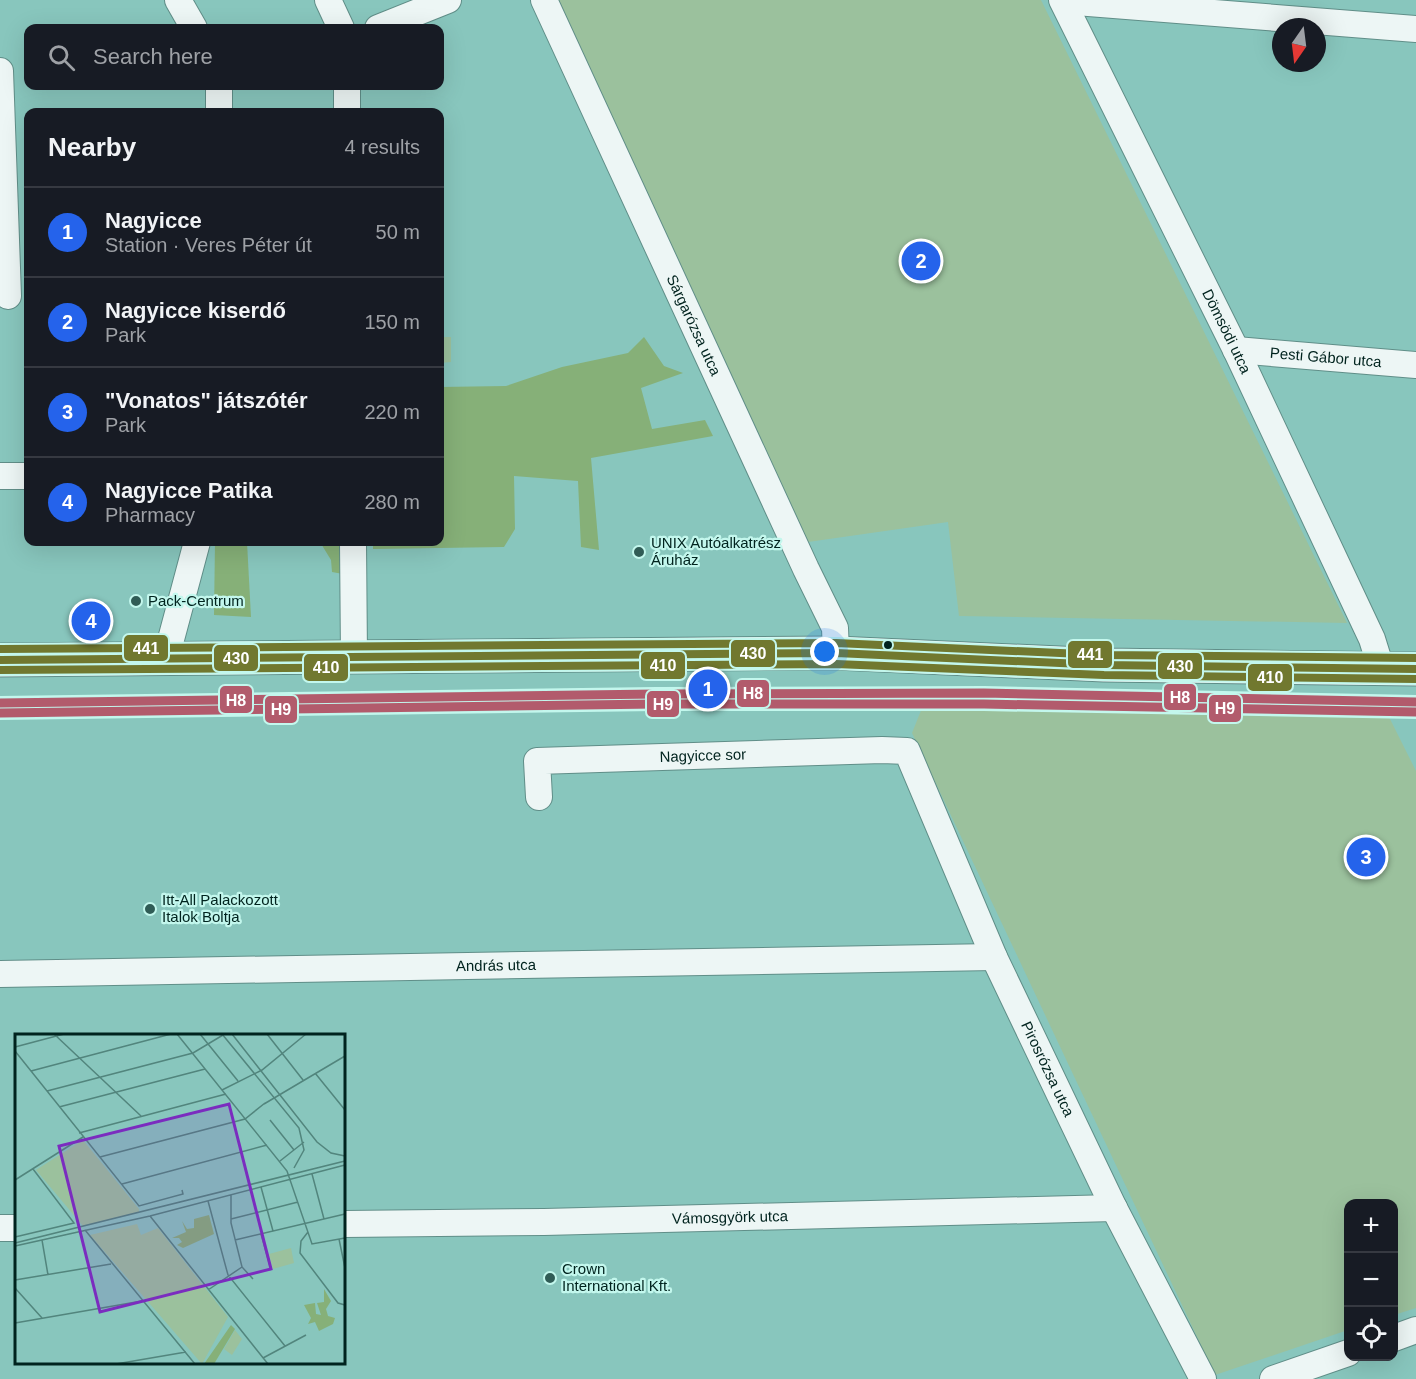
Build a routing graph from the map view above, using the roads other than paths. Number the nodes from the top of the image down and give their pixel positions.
1 (178, 0) edge
2 (328, 0) edge
3 (448, 0) edge
4 (544, 0) edge
5 (1063, 1) edge
6 (192, 24) edge
7 (339, 24) edge
8 (388, 24) edge
9 (1416, 29) edge
10 (0, 71) edge
11 (219, 90) edge
12 (347, 90) edge
13 (219, 108) edge
14 (347, 108) edge
15 (12, 296) edge
16 (1236, 350) junction
17 (1416, 365) edge
18 (0, 476) edge
19 (24, 476) edge
20 (196, 546) edge
21 (353, 546) edge
22 (836, 653) junction
23 (354, 657) junction
24 (166, 658) junction
25 (0, 660) edge
26 (1381, 668) junction
27 (1416, 669) edge
28 (907, 752) joint
29 (538, 797) dead end
30 (994, 957) junction
31 (0, 975) edge
32 (1114, 1209) junction
33 (345, 1224) edge
34 (1416, 1330) edge
35 (1398, 1337) edge
36 (1344, 1354) edge
37 (1203, 1379) edge
38 (1273, 1379) edge

1 - 6 street
2 - 7 street
3 - 8 street
4 - 22 street, Sárgarózsa utca
5 - 9 street
5 - 16 street, Dömsödi utca
10 - 15 street
11 - 13 street
12 - 14 street
16 - 17 street, Pesti Gábor utca
16 - 26 street, Dömsödi utca
18 - 19 street
20 - 24 street
21 - 23 street
22 - 23 main road
22 - 26 main road
23 - 24 main road
24 - 25 main road
26 - 27 main road
28 - 29 street, Nagyicce sor
28 - 30 street, Pirosrózsa utca
30 - 31 street, András utca
30 - 32 street, Pirosrózsa utca
32 - 33 street, Vámosgyörk utca
32 - 37 street, Pirosrózsa utca
34 - 35 street
36 - 38 street

